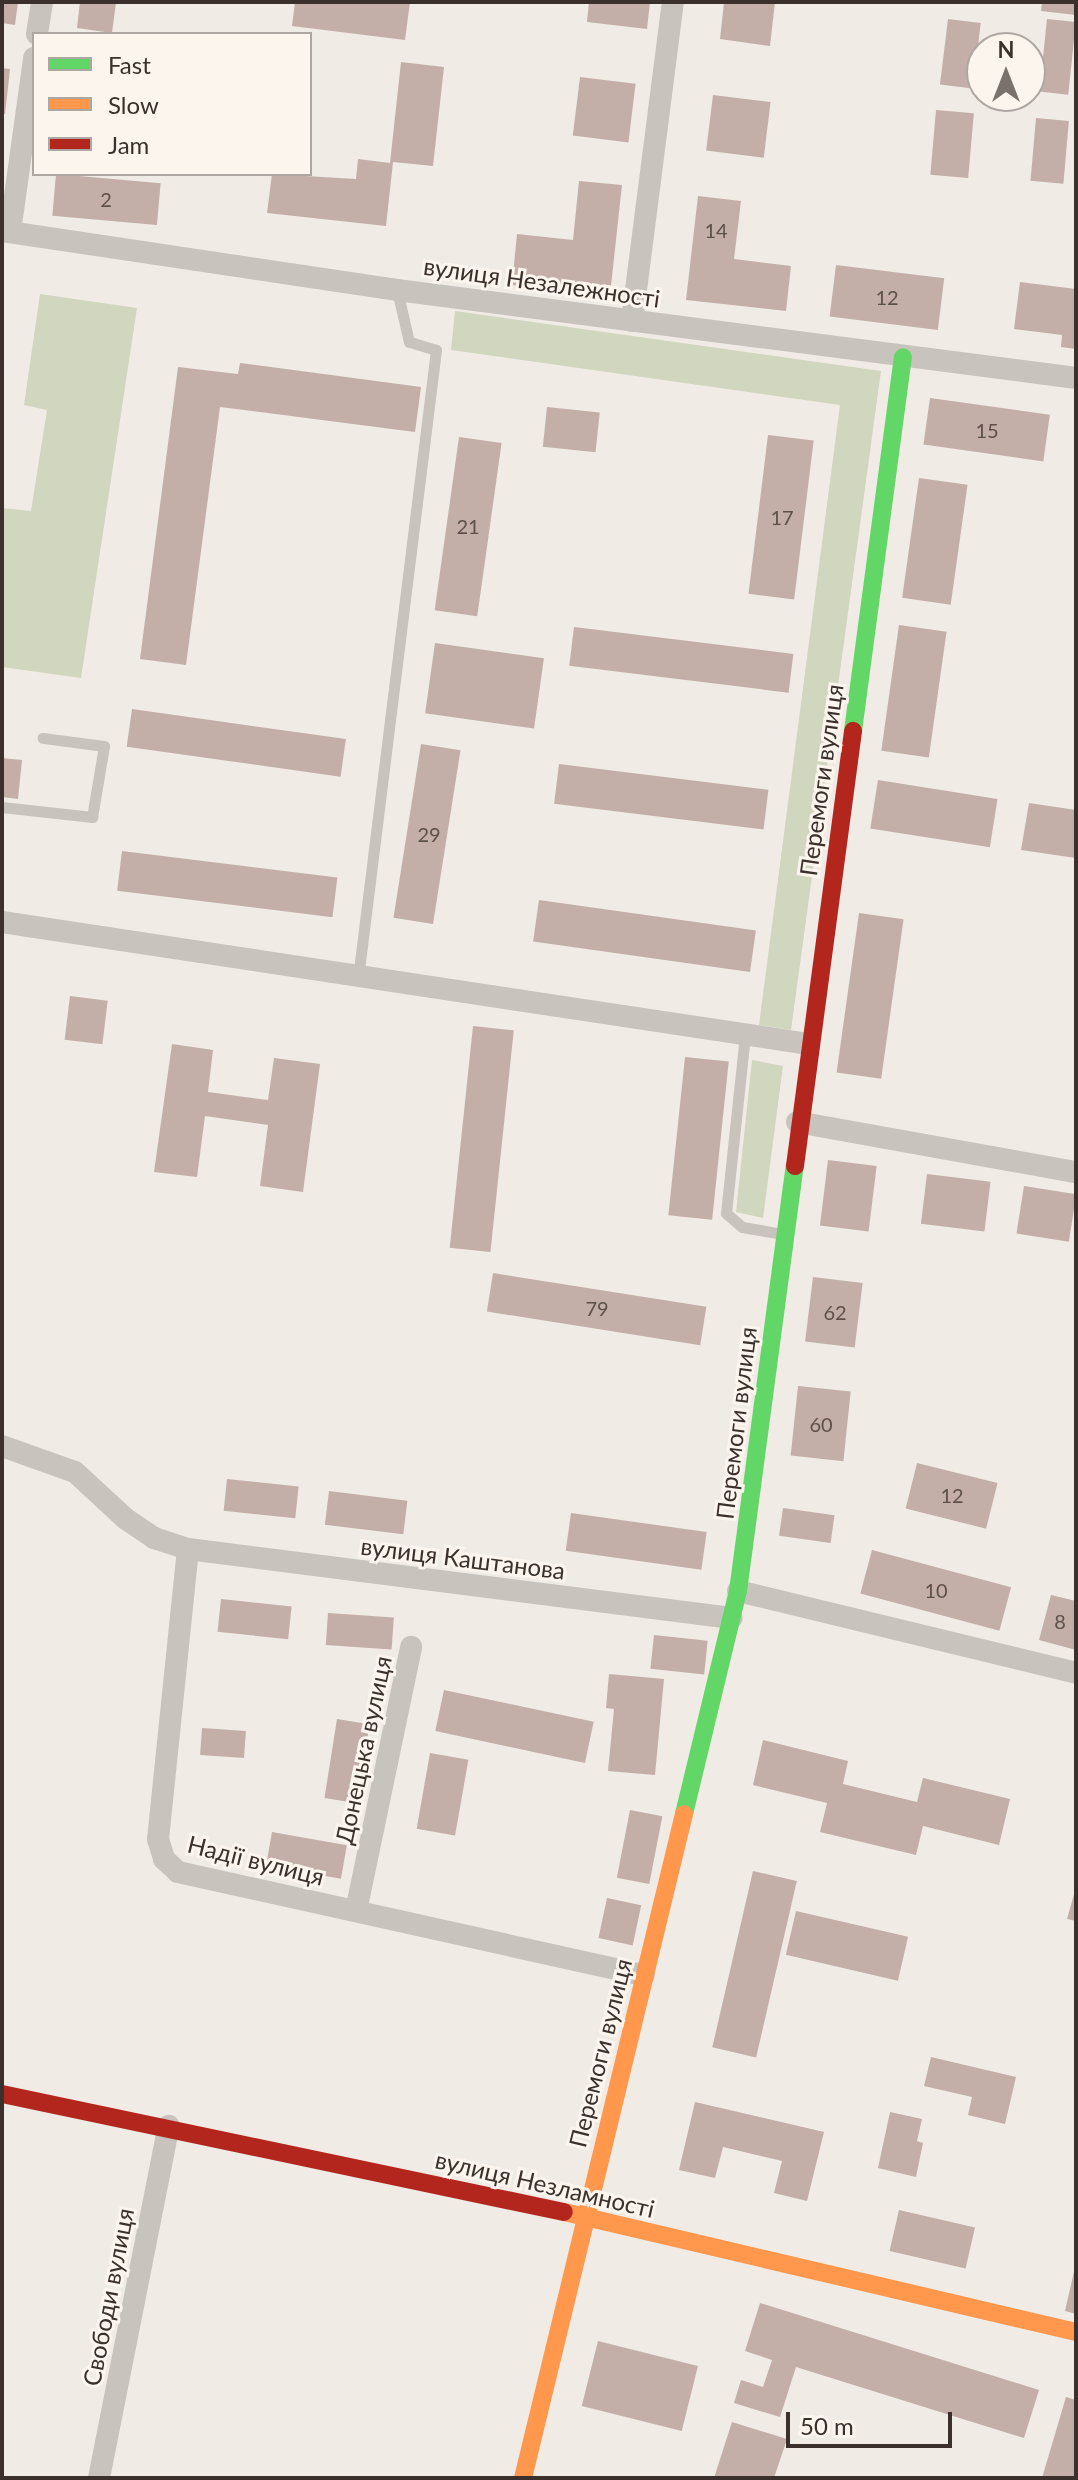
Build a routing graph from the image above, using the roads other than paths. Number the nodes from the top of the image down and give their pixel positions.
1 (42, 2) edge
2 (673, 2) edge
3 (37, 32) edge
4 (32, 70) edge
5 (6, 232) edge
6 (397, 290) junction
7 (632, 321) junction
8 (903, 357) junction
9 (1076, 378) edge
10 (43, 738) dead end
11 (2, 807) edge
12 (2, 922) edge
13 (358, 979) junction
14 (745, 1035) junction
15 (809, 1044) junction
16 (797, 1122) junction
17 (1076, 1172) edge
18 (784, 1235) junction
19 (2, 1446) edge
20 (188, 1549) junction
21 (738, 1591) junction
22 (732, 1618) junction
23 (411, 1647) dead end
24 (1076, 1673) edge
25 (356, 1911) junction
26 (644, 1975) junction
27 (2, 2094) edge
28 (169, 2126) junction
29 (585, 2216) junction
30 (1076, 2332) edge
31 (99, 2478) edge
32 (523, 2478) edge

1 - 3 street
2 - 7 street
4 - 5 street
5 - 6 street, вулиця Незалежності
6 - 7 street, вулиця Незалежності
6 - 13 lane
7 - 8 street, вулиця Незалежності
8 - 9 street, вулиця Незалежності
8 - 15 street, Перемоги вулиця
10 - 11 lane
12 - 13 street
13 - 14 street
14 - 15 street
14 - 18 lane
15 - 16 street, Перемоги вулиця
16 - 17 street
16 - 18 street, Перемоги вулиця
18 - 21 street, Перемоги вулиця
19 - 20 street, вулиця Каштанова
20 - 22 street, вулиця Каштанова
20 - 25 street, Надії вулиця
21 - 22 street, Перемоги вулиця
21 - 24 street
22 - 26 street, Перемоги вулиця
23 - 25 street, Донецька вулиця
25 - 26 street, Надії вулиця
26 - 29 street, Перемоги вулиця
27 - 28 street, вулиця Незламності
28 - 29 street, вулиця Незламності
28 - 31 street, Свободи вулиця
29 - 30 street, вулиця Незламності
29 - 32 street, Перемоги вулиця

